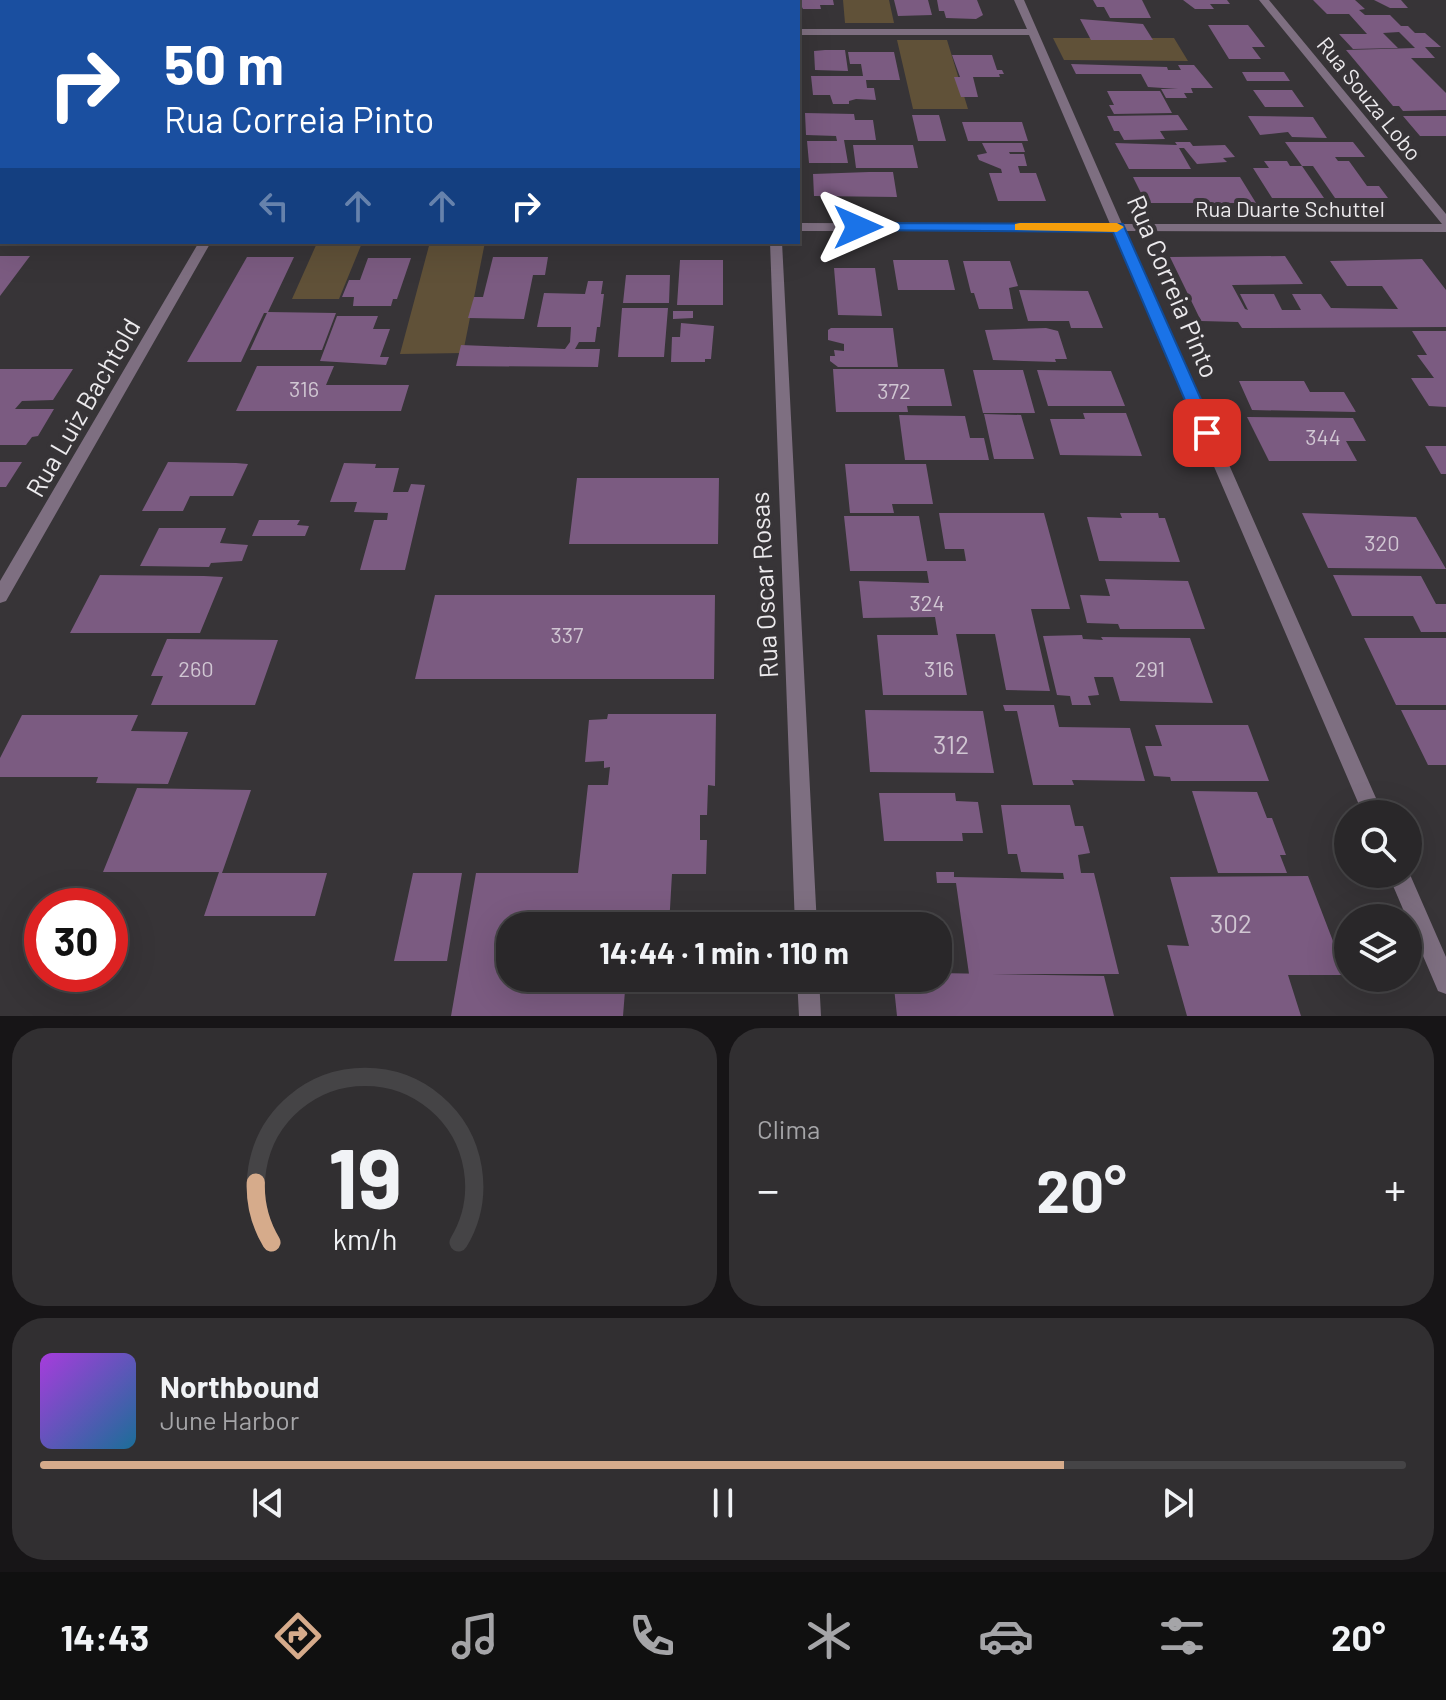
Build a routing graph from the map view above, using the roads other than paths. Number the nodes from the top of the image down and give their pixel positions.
1 (1019, 0) edge
2 (1264, 0) edge
3 (800, 32) edge
4 (1033, 32) junction
5 (1446, 225) edge
6 (800, 227) edge
7 (1118, 227) junction
8 (204, 244) edge
9 (776, 244) edge
10 (0, 596) edge
11 (1367, 800) edge
12 (1405, 888) edge
13 (805, 912) edge
14 (1446, 983) edge
15 (809, 992) edge
16 (810, 1016) edge

1 - 4 street, Rua Correia Pinto
2 - 5 street, Rua Souza Lobo
3 - 4 street
4 - 7 street, Rua Correia Pinto
5 - 7 street, Rua Duarte Schuttel
6 - 7 street, Rua Duarte Schuttel
7 - 11 street, Rua Correia Pinto
8 - 10 street, Rua Luiz Bachtold
9 - 13 street, Rua Oscar Rosas
12 - 14 street
15 - 16 street

